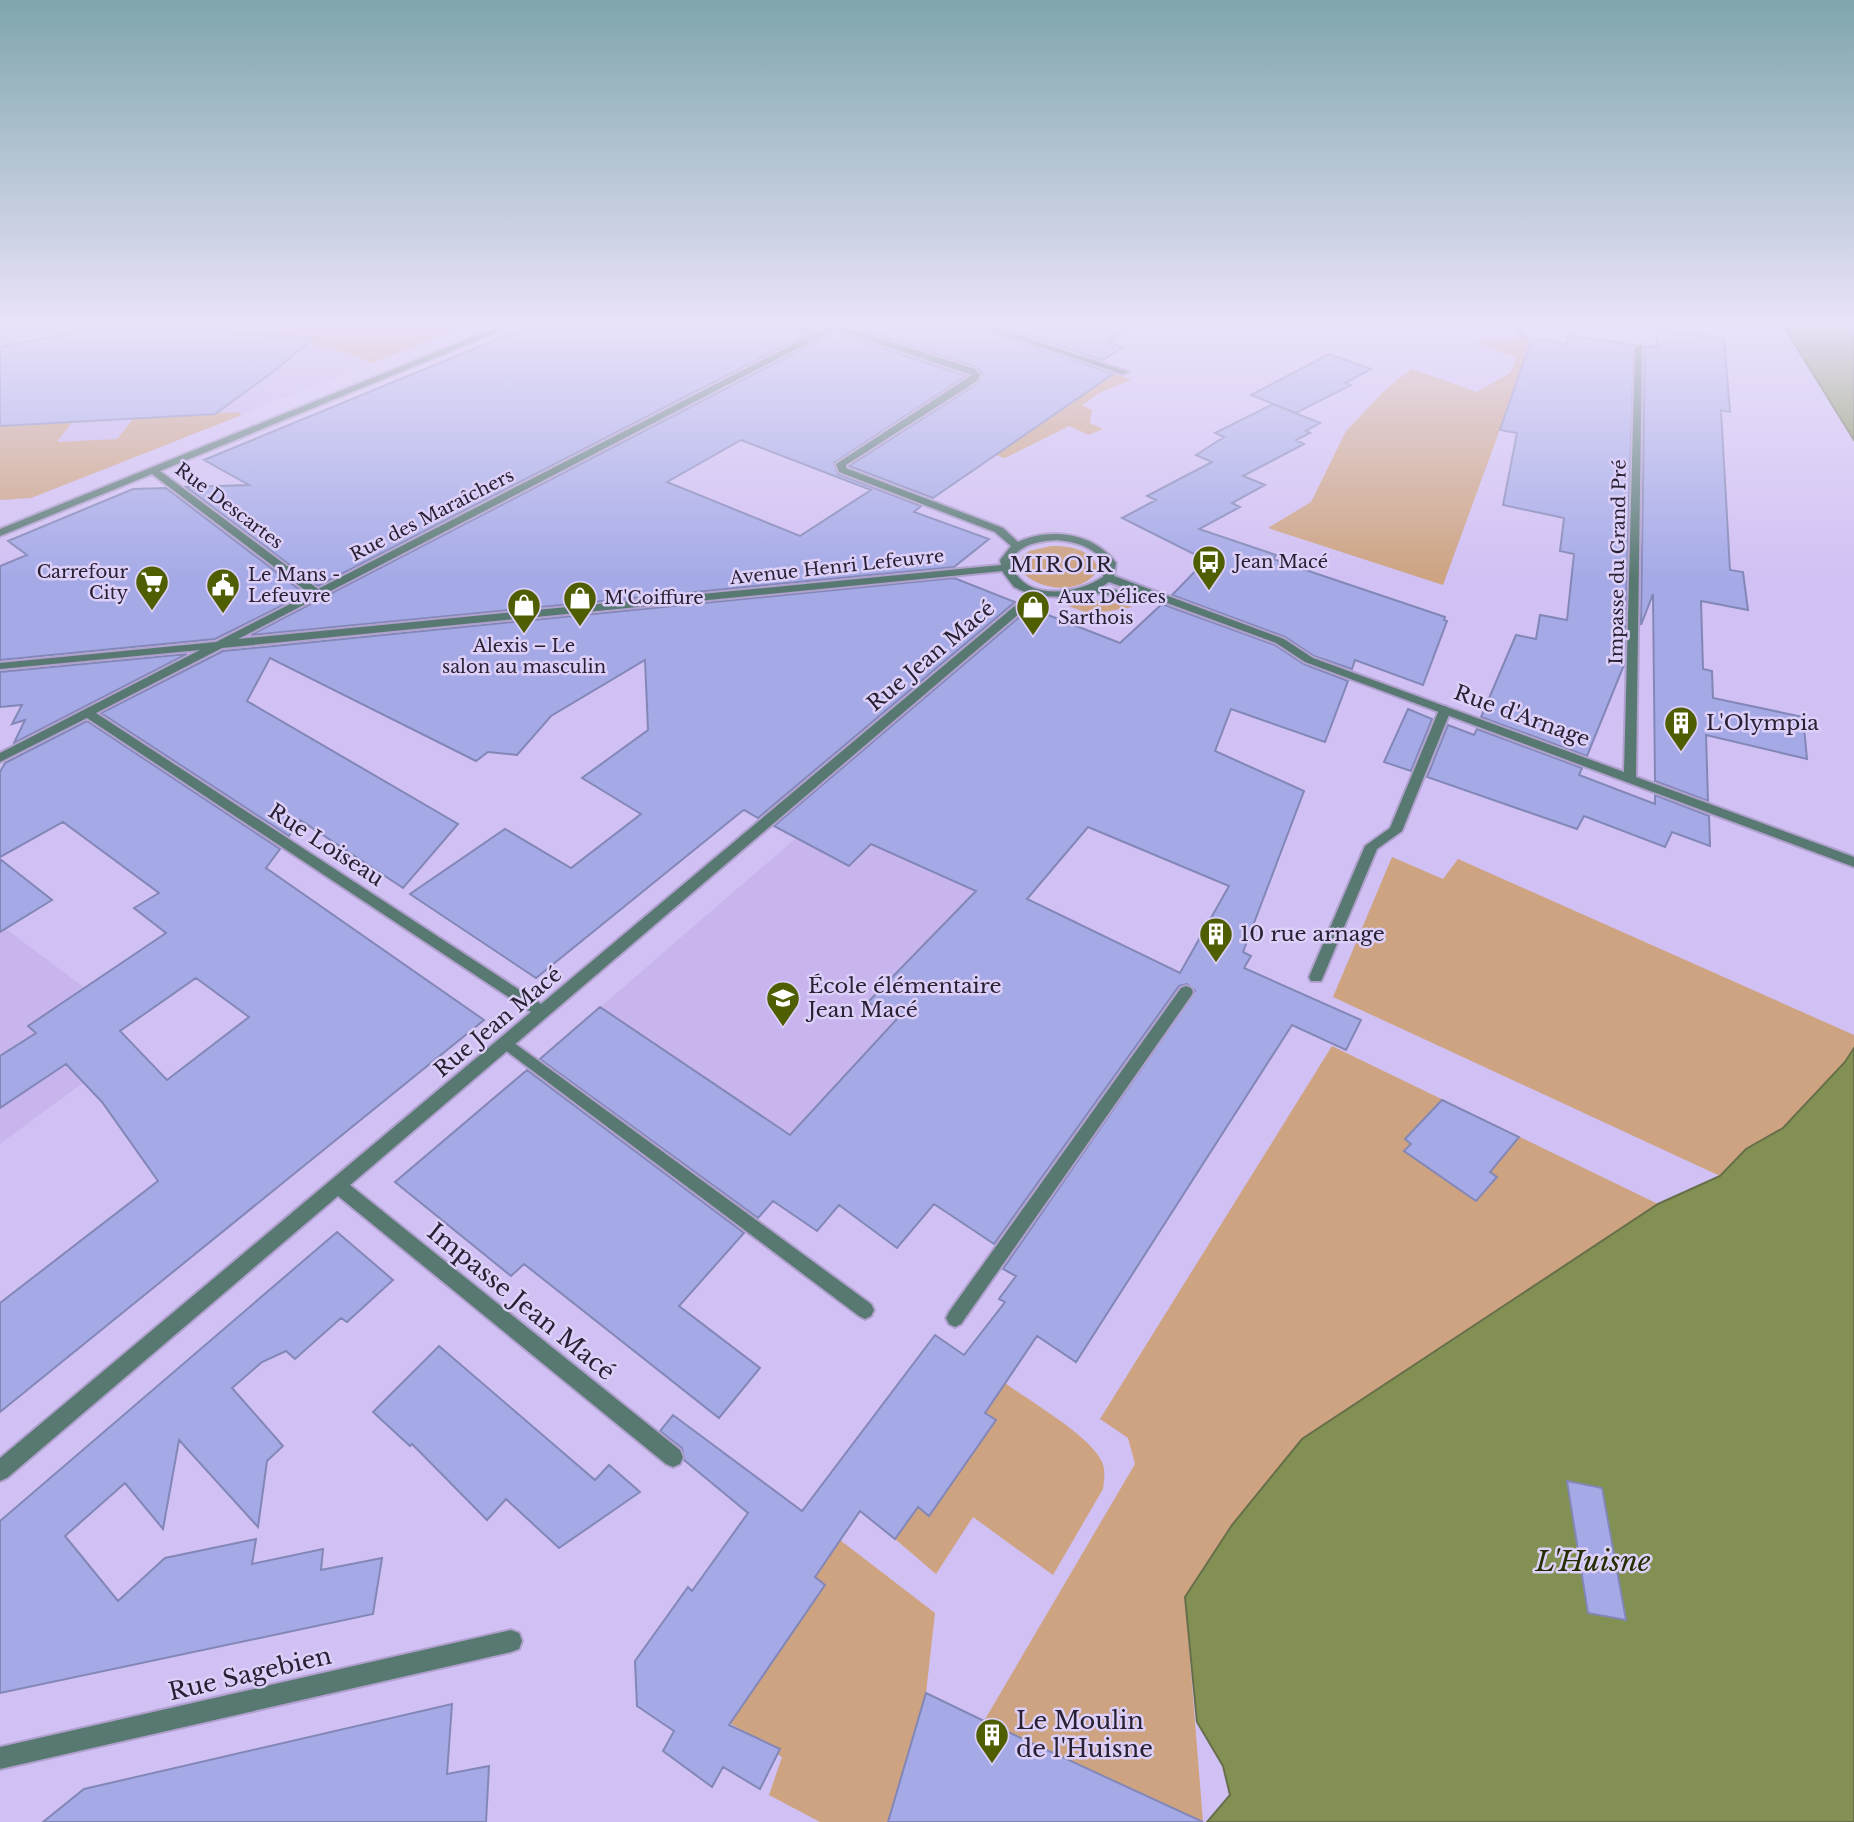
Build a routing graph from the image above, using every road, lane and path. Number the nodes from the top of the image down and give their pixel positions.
1 (311, 407) edge
2 (679, 407) edge
3 (930, 407) edge
4 (1638, 407) edge
5 (154, 471) junction
6 (0, 533) edge
7 (1017, 546) junction
8 (1005, 568) junction
9 (1108, 579) junction
10 (1092, 590) junction
11 (1038, 592) junction
12 (317, 594) junction
13 (1175, 602) junction
14 (218, 645) junction
15 (0, 666) edge
16 (1445, 710) junction
17 (87, 713) junction
18 (0, 758) edge
19 (1630, 779) junction
20 (1852, 861) edge
21 (1317, 977) dead end
22 (1186, 992) dead end
23 (542, 1012) junction
24 (506, 1043) junction
25 (338, 1186) junction
26 (865, 1310) dead end
27 (955, 1318) dead end
28 (673, 1457) dead end
29 (0, 1471) edge
30 (511, 1641) dead end
31 (0, 1758) edge

1 - 5 street
2 - 12 street, Rue des Maraîchers
3 - 7 street
4 - 19 street, Impasse du Grand Pré
5 - 6 street
5 - 12 street, Rue Descartes
7 - 8 street
7 - 9 street
8 - 11 street
8 - 14 street, Avenue Henri Lefeuvre
9 - 10 street
9 - 13 street, Rue d'Arnage
10 - 11 street
10 - 13 street, Rue d'Arnage
11 - 23 street, Rue Jean Macé
12 - 14 street, Rue des Maraîchers
13 - 16 street, Rue d'Arnage
14 - 15 street, Avenue Henri Lefeuvre
14 - 17 street, Rue des Maraîchers
16 - 19 street, Rue d'Arnage
16 - 21 street
17 - 18 street, Rue des Maraîchers
17 - 23 street, Rue Loiseau
19 - 20 street, Rue d'Arnage
22 - 27 street
23 - 24 street, Rue Jean Macé
24 - 25 street, Rue Jean Macé
24 - 26 street
25 - 28 street, Impasse Jean Macé
25 - 29 street, Rue Jean Macé
30 - 31 street, Rue Sagebien

